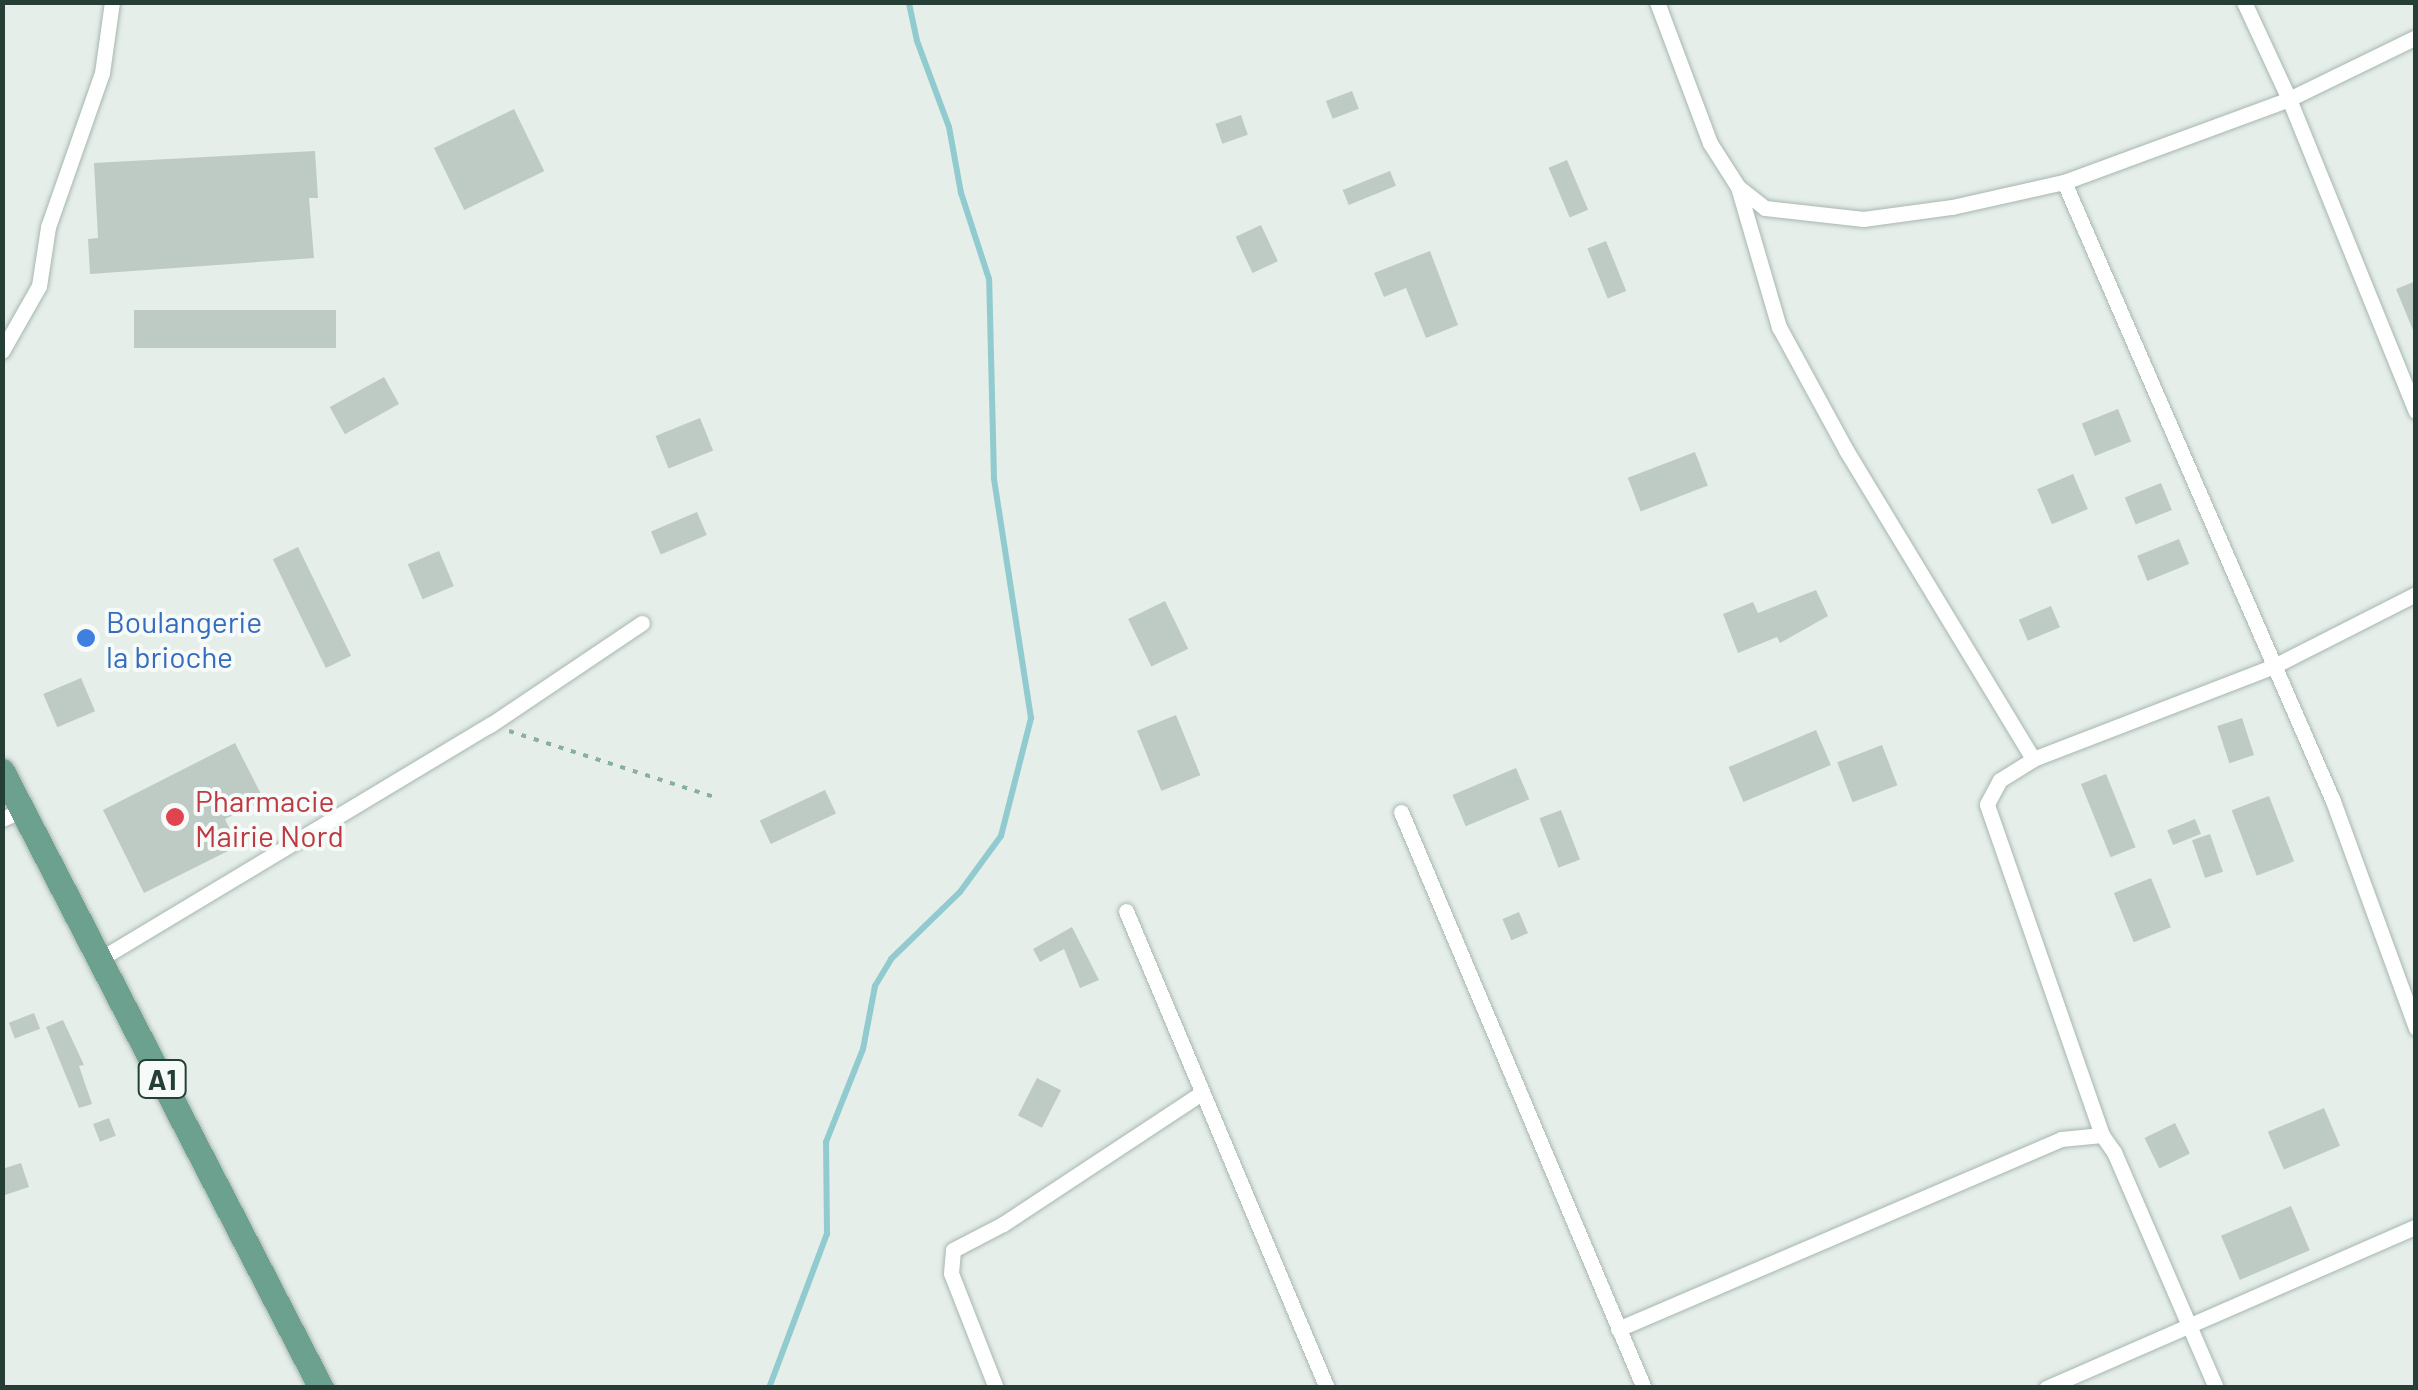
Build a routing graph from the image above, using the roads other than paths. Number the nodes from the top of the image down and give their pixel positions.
1 (112, 2) edge
2 (1657, 2) edge
3 (2244, 2) edge
4 (2416, 38) edge
5 (2289, 98) junction
6 (2064, 182) junction
7 (1738, 187) junction
8 (2, 351) edge
9 (2416, 411) edge
10 (2416, 594) edge
11 (642, 622) dead end
12 (2274, 666) junction
13 (2033, 759) junction
14 (2, 771) edge
15 (1401, 812) dead end
16 (12, 814) edge
17 (1126, 911) dead end
18 (100, 959) junction
19 (2416, 1028) edge
20 (1202, 1093) junction
21 (2102, 1135) junction
22 (2416, 1226) edge
23 (2189, 1325) junction
24 (1618, 1329) junction
25 (320, 1388) edge
26 (996, 1388) edge
27 (1328, 1388) edge
28 (1644, 1388) edge
29 (2046, 1388) edge
30 (2216, 1388) edge

1 - 8 street
2 - 7 street
3 - 5 street
4 - 5 street
5 - 6 street
5 - 9 street
6 - 7 street
6 - 12 street
7 - 13 street
10 - 12 street
11 - 18 street
12 - 13 street
12 - 19 street
13 - 21 street
14 - 16 main road, A1
15 - 24 street
16 - 18 main road, A1
17 - 20 street
18 - 25 main road, A1
20 - 26 street
20 - 27 street
21 - 23 street
21 - 24 street
22 - 23 street
23 - 29 street
23 - 30 street
24 - 28 street

